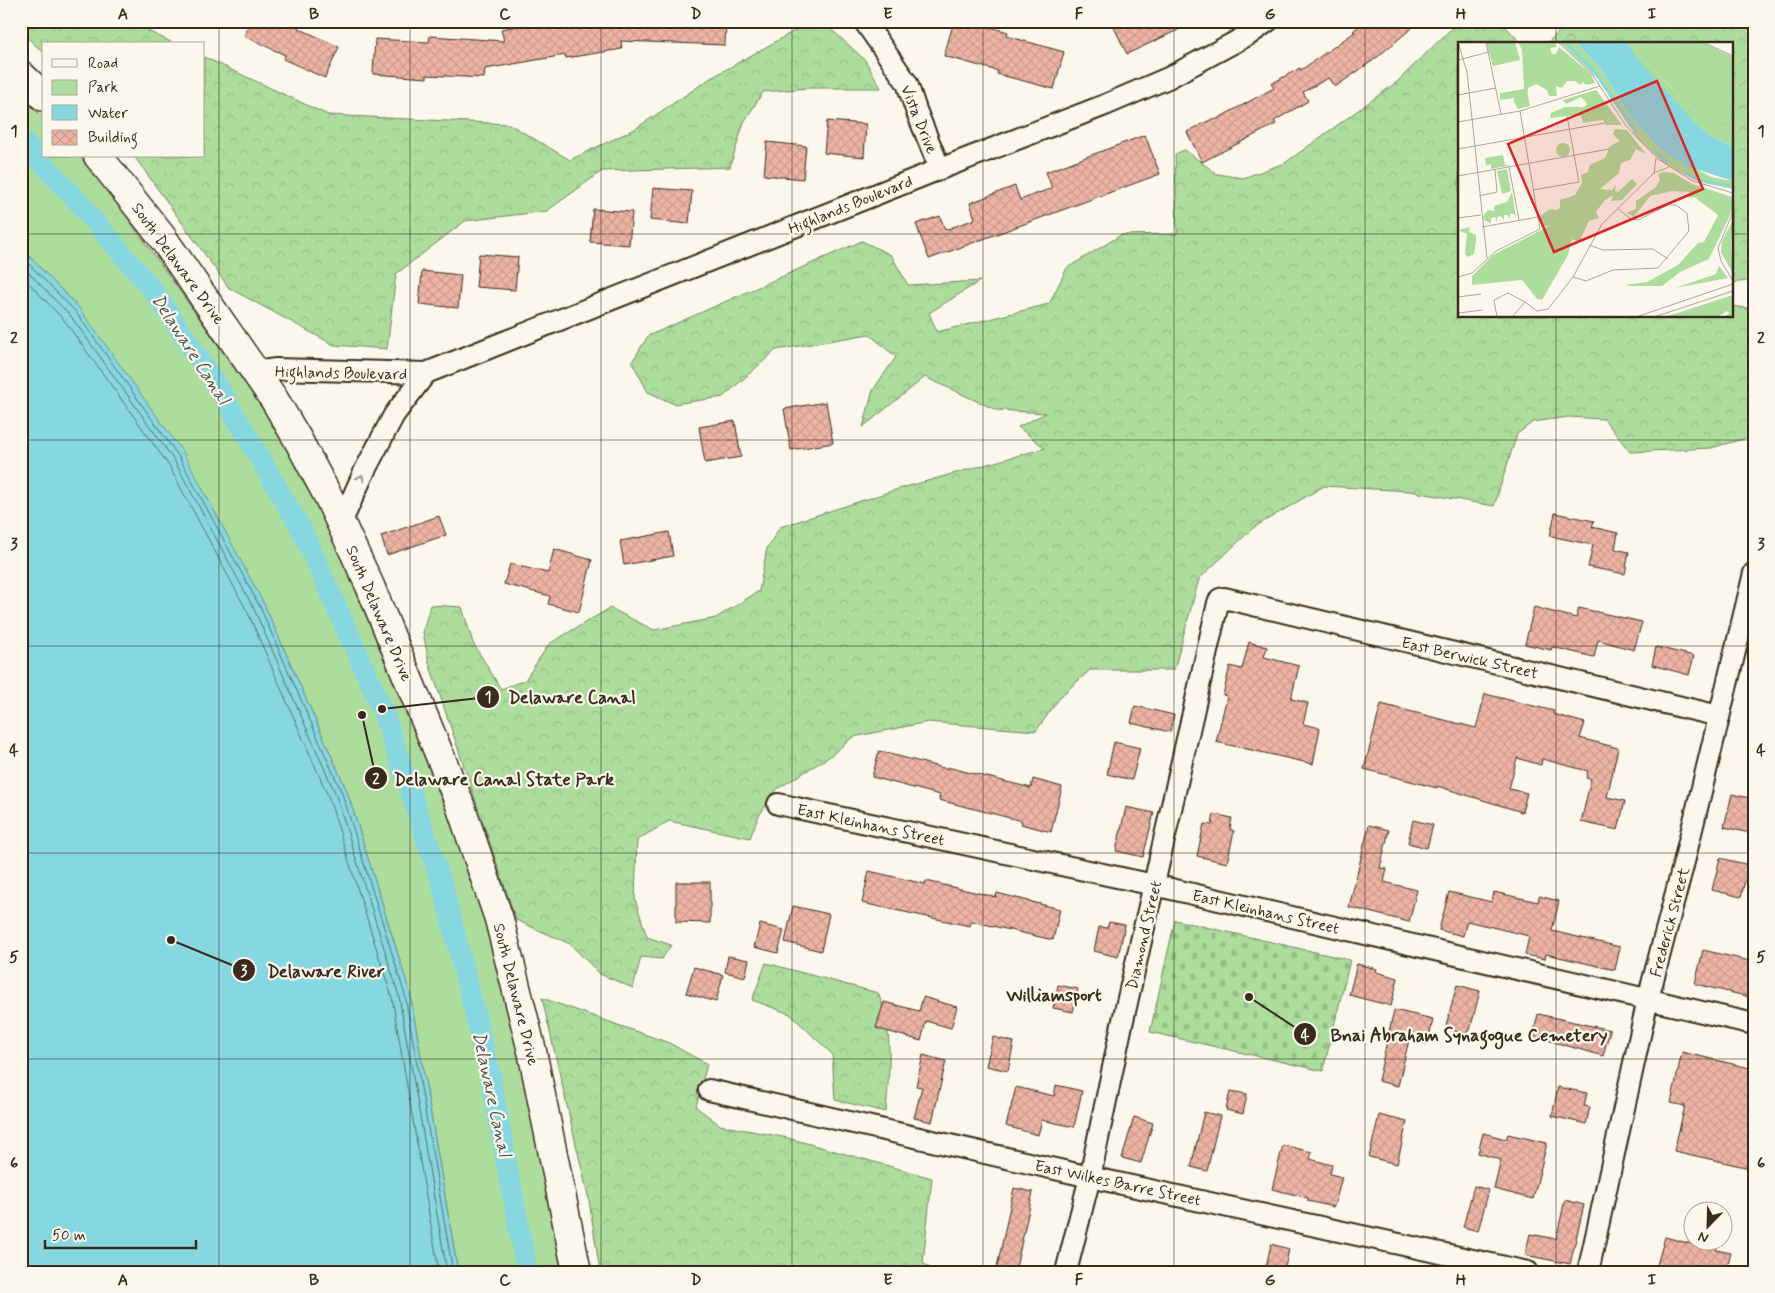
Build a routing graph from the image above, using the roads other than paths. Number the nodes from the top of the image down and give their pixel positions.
1 (864, 21) edge
2 (1268, 21) edge
3 (21, 75) edge
4 (42, 95) edge
5 (100, 158) edge
6 (940, 169) junction
7 (255, 372) junction
8 (426, 373) junction
9 (341, 523) junction
10 (1754, 573) edge
11 (1220, 599) joint
12 (1719, 716) junction
13 (778, 804) dead end
14 (1154, 885) junction
15 (1648, 999) junction
16 (1754, 1024) edge
17 (709, 1090) dead end
18 (1090, 1177) junction
19 (577, 1272) edge
20 (1066, 1272) edge
21 (1528, 1272) edge
22 (1588, 1272) edge

1 - 6 street, Vista Drive
2 - 6 street, Highlands Boulevard
3 - 4 highway
5 - 7 highway, South Delaware Drive
6 - 8 street, Highlands Boulevard
7 - 8 street, Highlands Boulevard
7 - 9 highway, South Delaware Drive
9 -> 8 street, Highlands Boulevard
9 - 19 highway, South Delaware Drive
10 - 12 street, Frederick Street
11 - 12 street, East Berwick Street
11 - 14 street, Diamond Street
12 - 15 street, Frederick Street
13 - 14 street, East Kleinhans Street
14 - 15 street, East Kleinhans Street
14 - 18 street, Diamond Street
15 - 16 street, East Kleinhans Street
15 - 22 street, Frederick Street
17 - 18 street, East Wilkes Barre Street
18 - 20 street, Diamond Street
18 - 21 street, East Wilkes Barre Street

